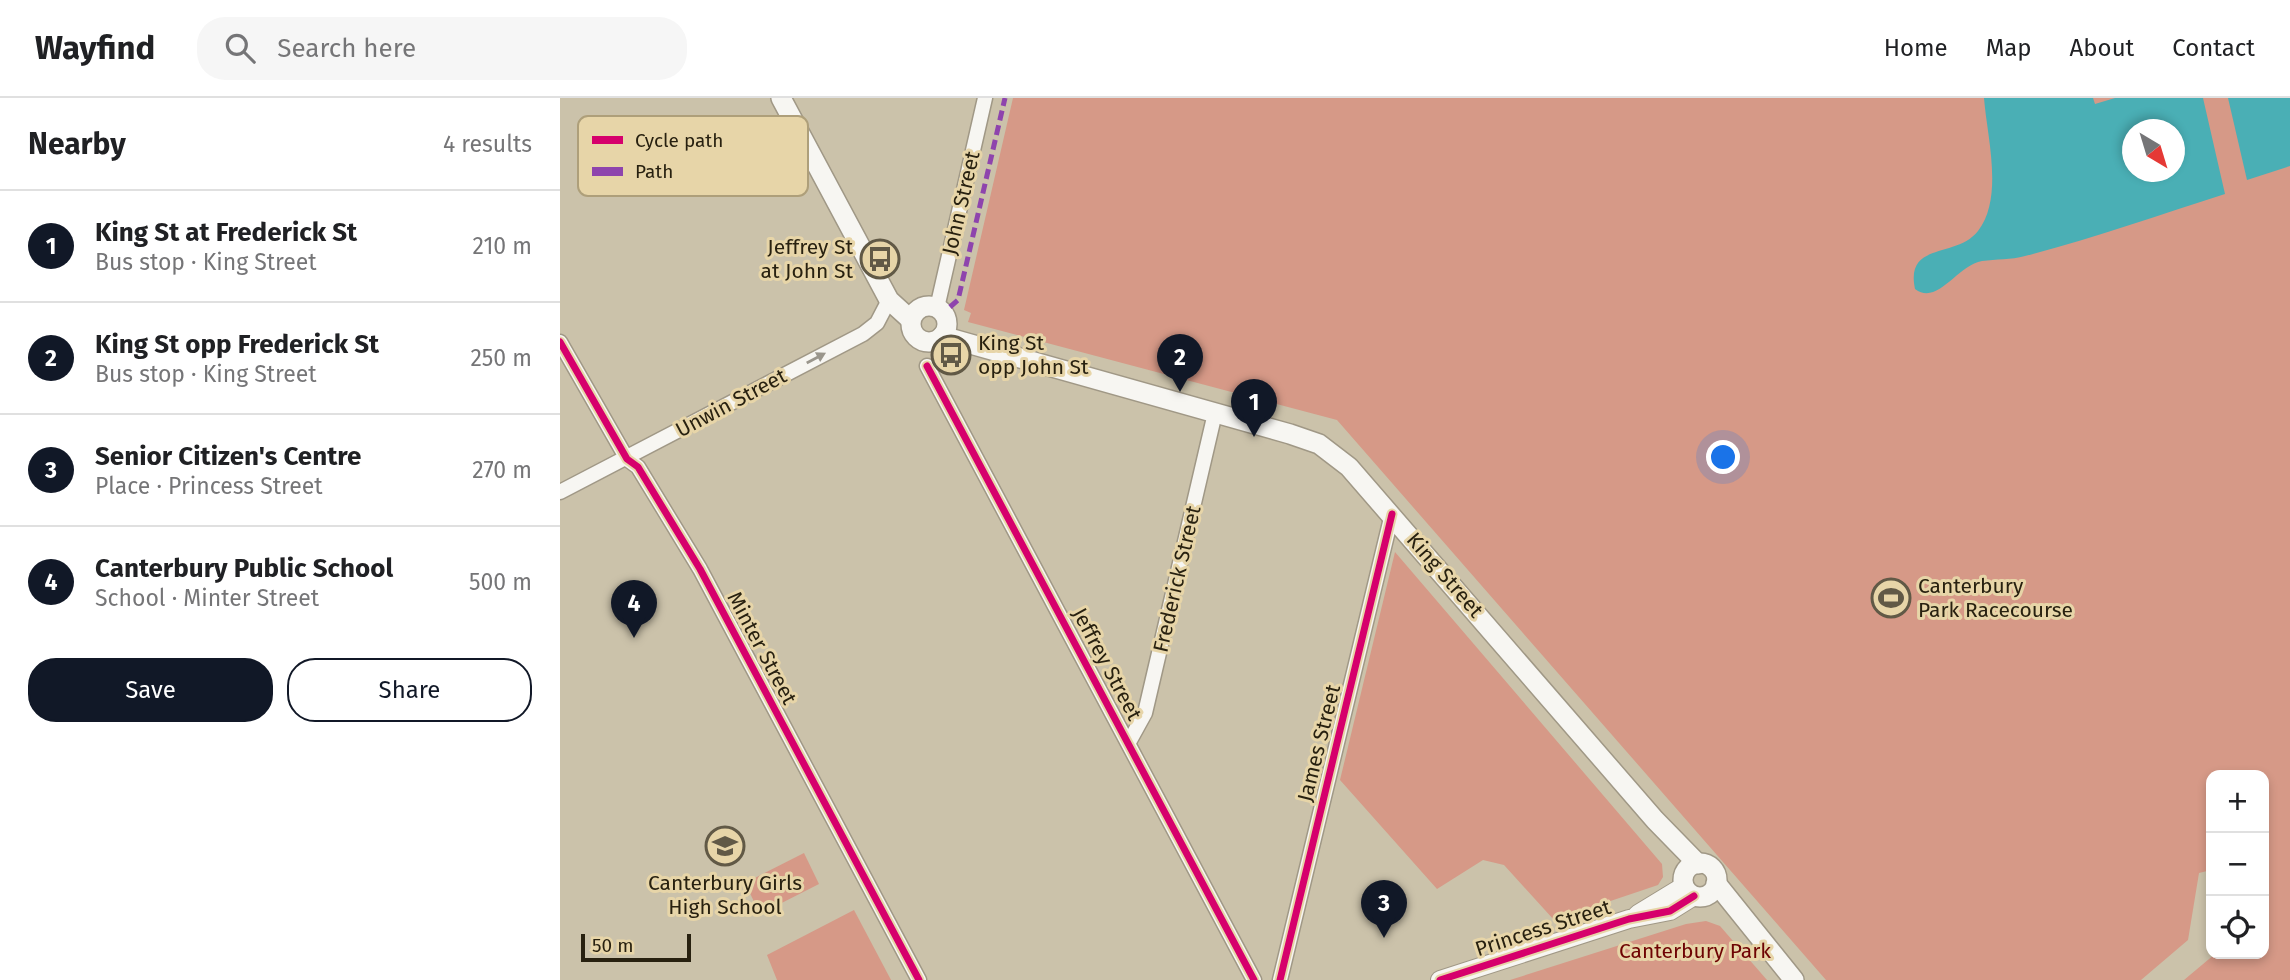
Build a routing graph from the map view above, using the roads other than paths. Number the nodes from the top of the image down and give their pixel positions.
1 (781, 98) edge
2 (985, 98) edge
3 (791, 116) edge
4 (808, 148) edge
5 (889, 300) junction
6 (937, 308) junction
7 (911, 320) junction
8 (942, 336) junction
9 (560, 342) edge
10 (927, 366) dead end
11 (1215, 413) junction
12 (627, 458) junction
13 (560, 492) edge
14 (1392, 514) junction
15 (1129, 742) junction
16 (1697, 883) junction
17 (919, 980) edge
18 (1254, 980) edge
19 (1280, 980) edge
20 (1440, 980) edge
21 (1794, 980) edge

1 - 3 main road
2 - 6 street, John Street
4 - 5 main road
5 - 7 main road
12 -> 5 street, Unwin Street
6 - 7 main road
6 - 8 main road
7 - 8 main road
8 - 11 main road, King Street
9 - 12 street, Minter Street
10 - 15 street, Jeffrey Street
11 - 14 main road, King Street
11 - 15 street, Frederick Street
12 - 13 street, Unwin Street
12 - 17 street, Minter Street
14 - 16 main road, King Street
14 - 19 street, James Street
15 - 18 street, Jeffrey Street
16 - 20 street, Princess Street
16 - 21 main road, King Street

